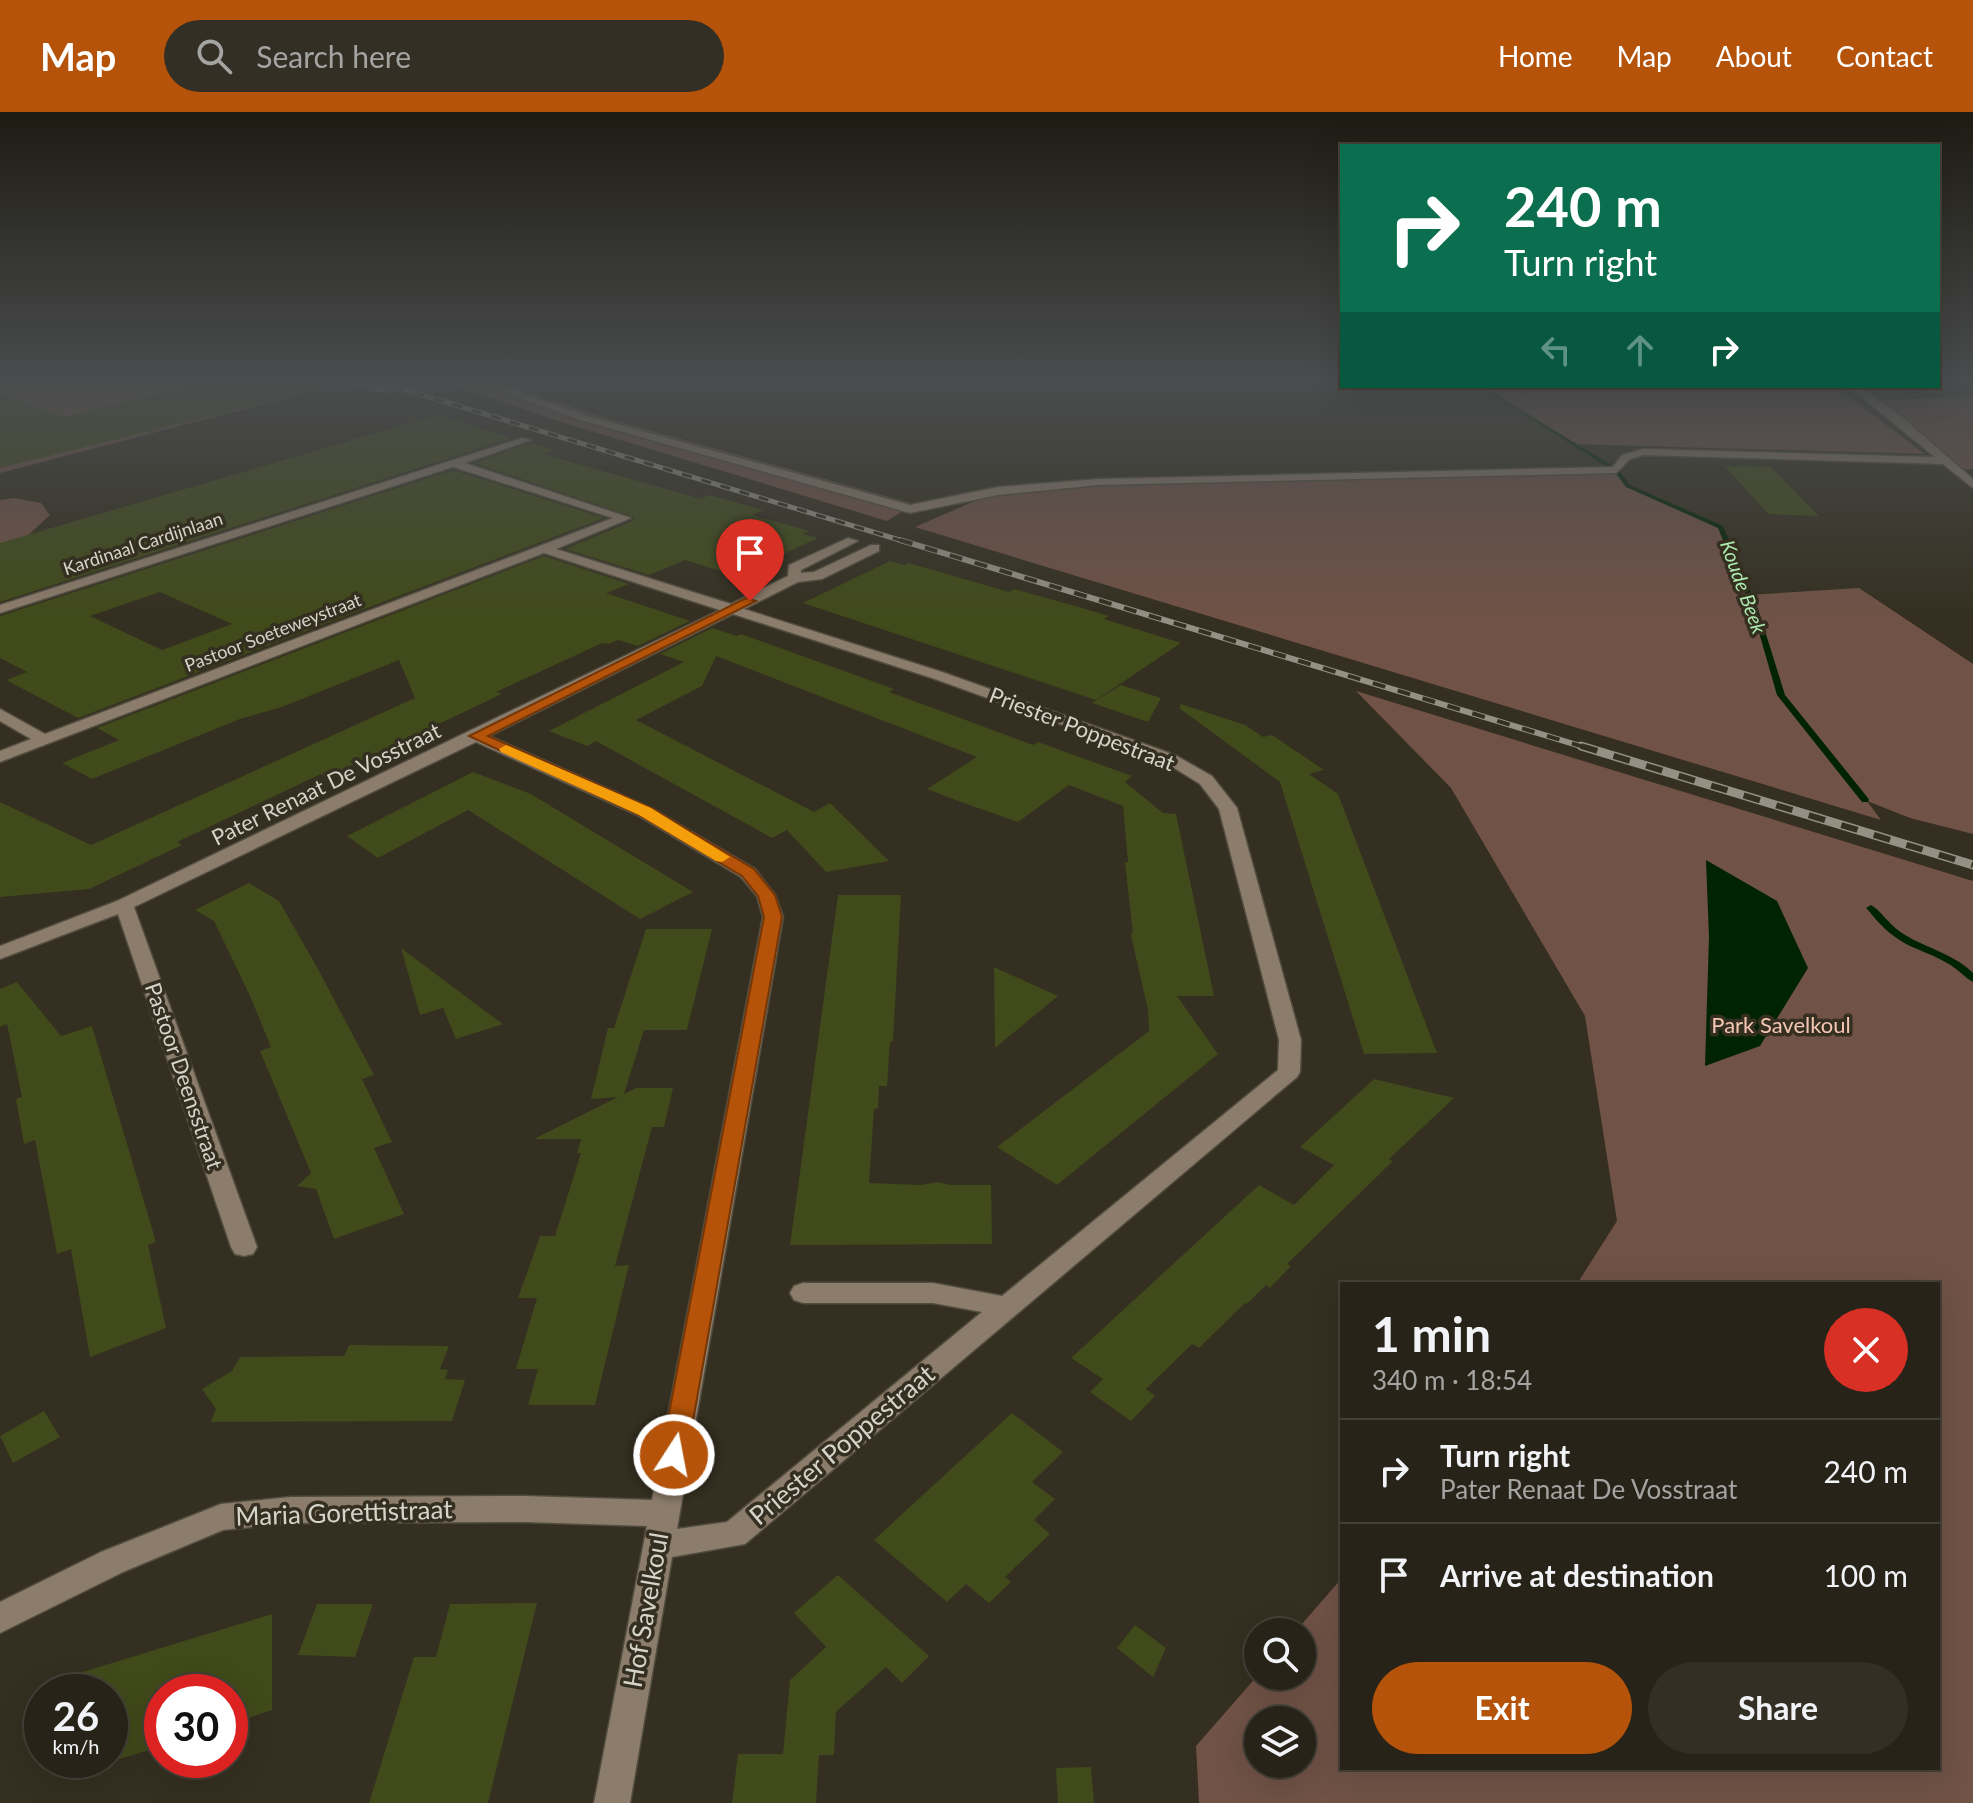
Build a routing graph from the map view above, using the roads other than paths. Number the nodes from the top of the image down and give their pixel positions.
1 (462, 460) edge
2 (734, 460) edge
3 (1624, 460) edge
4 (1911, 460) edge
5 (1948, 461) joint
6 (452, 463) junction
7 (1973, 485) edge
8 (852, 541) dead end
9 (875, 548) dead end
10 (544, 549) junction
11 (795, 578) junction
12 (0, 609) edge
13 (734, 609) junction
14 (0, 714) edge
15 (476, 736) junction
16 (44, 740) junction
17 (0, 757) edge
18 (124, 905) junction
19 (0, 953) edge
20 (244, 1247) dead end
21 (803, 1293) dead end
22 (1009, 1307) junction
23 (660, 1529) junction
24 (0, 1618) edge
25 (612, 1803) edge

1 - 6 street, Kardinaal Cardijnlaan
2 - 3 street
4 - 5 street
5 - 7 street
6 - 10 street, Pastoor Soeteweystraat
6 - 12 street, Kardinaal Cardijnlaan
8 - 11 street, Pater Renaat De Vosstraat
9 - 11 street, Pater Renaat De Vosstraat
10 - 13 street, Priester Poppestraat
10 - 16 street, Pastoor Soeteweystraat
11 - 13 street, Pater Renaat De Vosstraat
13 - 15 street, Pater Renaat De Vosstraat
13 - 22 street, Priester Poppestraat
14 - 16 street
15 - 18 street, Pater Renaat De Vosstraat
15 - 23 street, Hof Savelkoul
16 - 17 street, Pastoor Soeteweystraat
18 - 19 street, Pater Renaat De Vosstraat
18 - 20 street, Pastoor Deensstraat
21 - 22 street
22 - 23 street, Priester Poppestraat
23 - 24 street, Maria Gorettistraat
23 - 25 street, Hof Savelkoul

